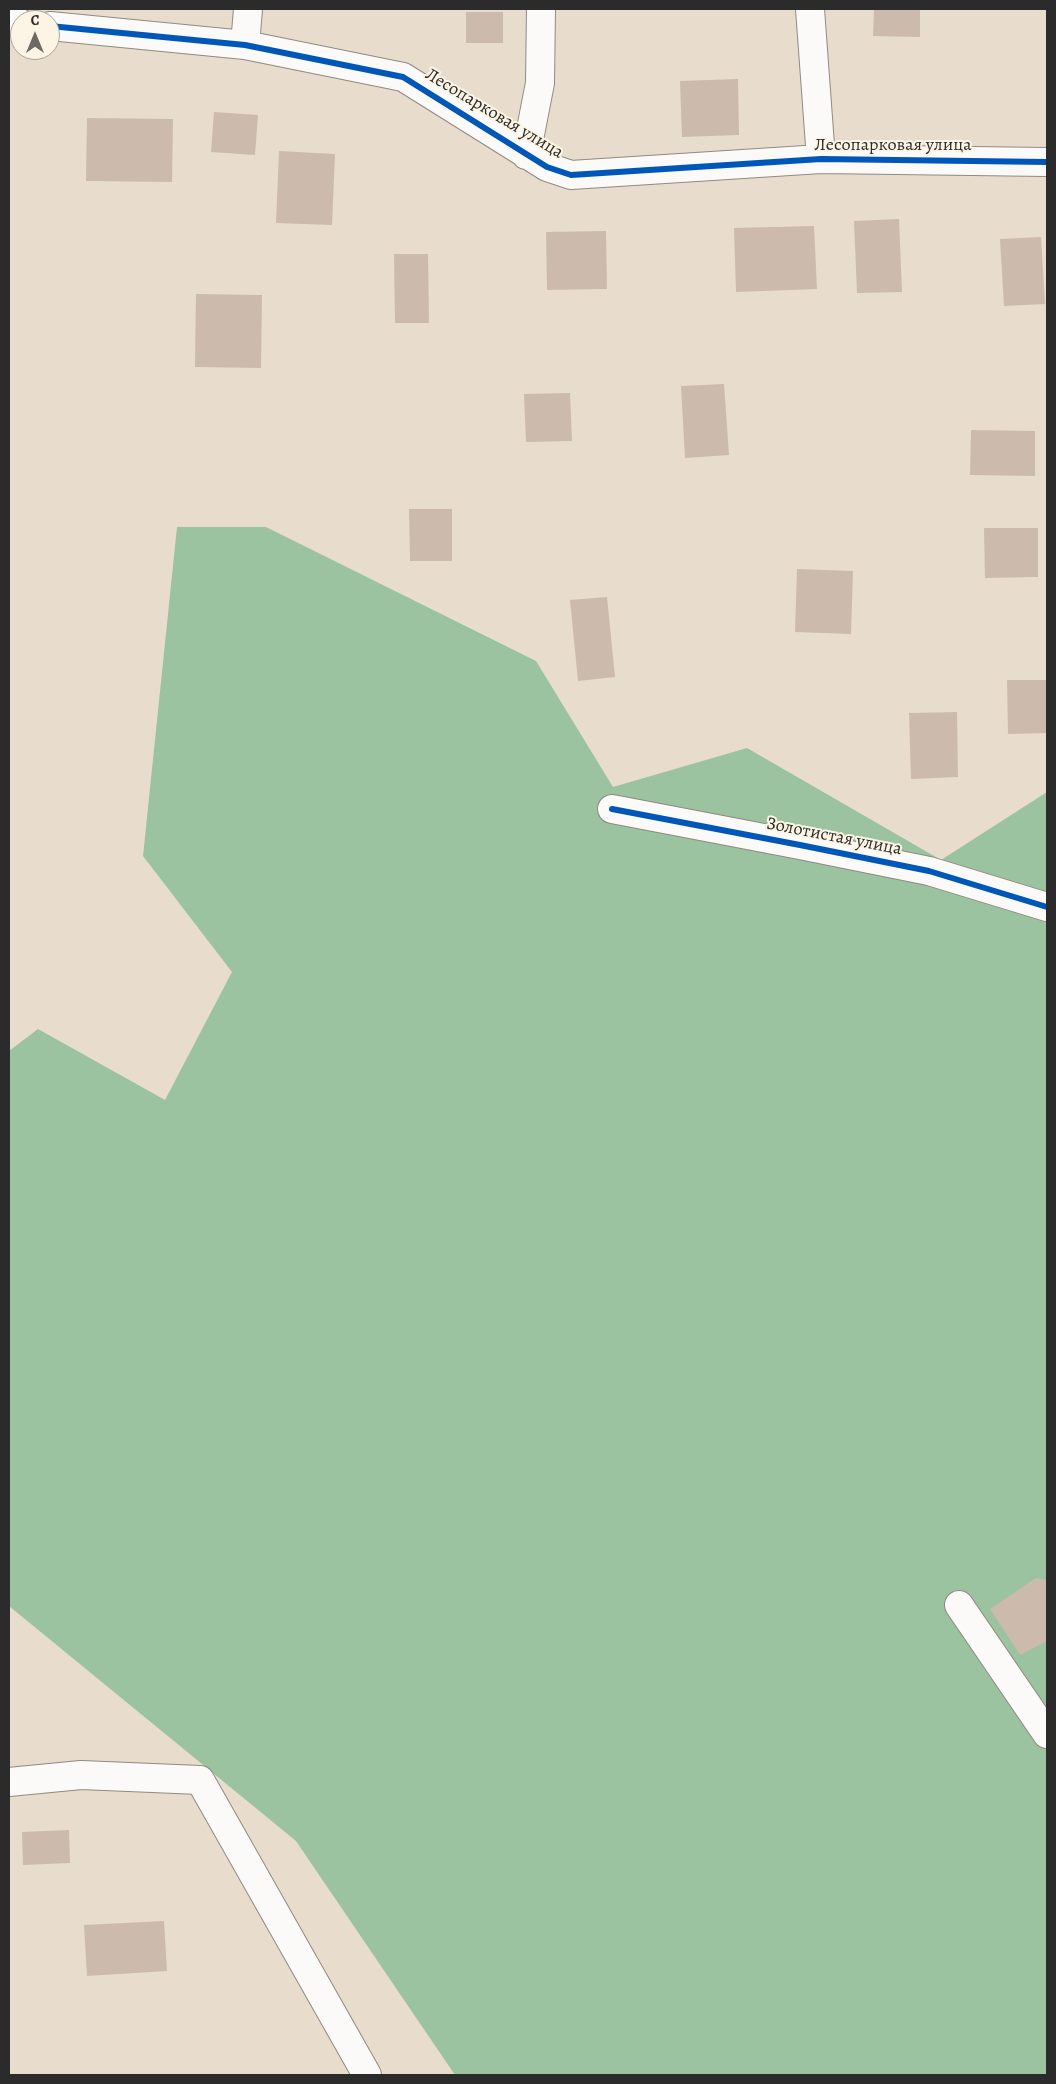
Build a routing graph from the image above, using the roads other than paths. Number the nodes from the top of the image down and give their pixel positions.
1 (248, 9) edge
2 (541, 9) edge
3 (810, 9) edge
4 (60, 27) edge
5 (245, 45) junction
6 (526, 155) junction
7 (821, 159) junction
8 (1047, 162) edge
9 (612, 809) dead end
10 (1047, 907) edge
11 (958, 1605) dead end
12 (1047, 1734) edge
13 (9, 1782) edge
14 (367, 2075) edge

1 - 5 street
2 - 6 street
3 - 7 street
4 - 5 street, Лесопарковая улица
5 - 6 street, Лесопарковая улица
6 - 7 street, Лесопарковая улица
7 - 8 street, Лесопарковая улица
9 - 10 street, Золотистая улица
11 - 12 street
13 - 14 street

